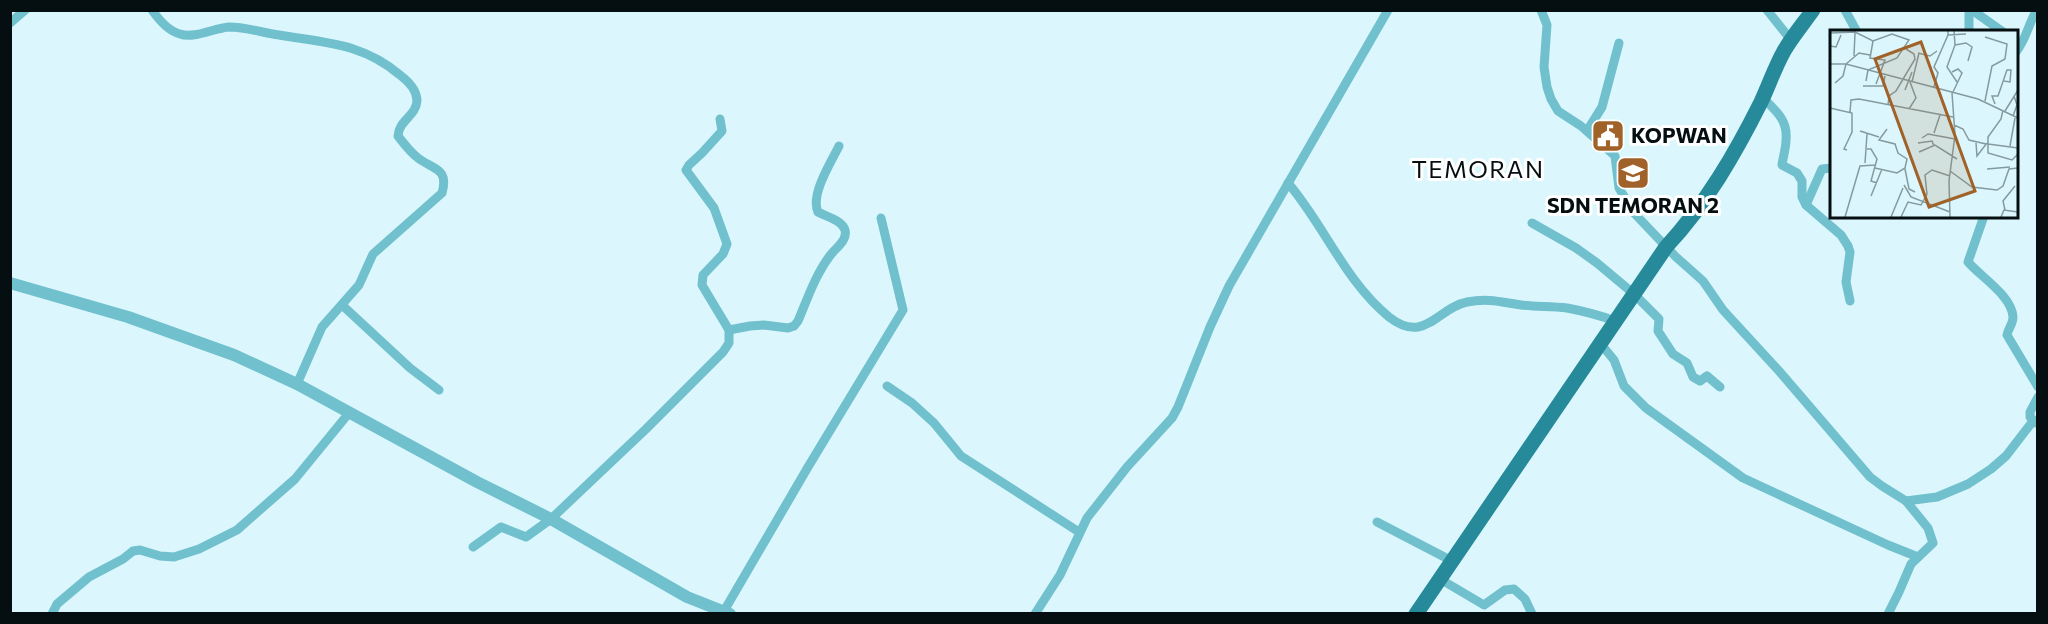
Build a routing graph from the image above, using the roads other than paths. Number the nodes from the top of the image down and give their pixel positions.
1 (25, 10) edge
2 (152, 10) edge
3 (1388, 10) edge
4 (1540, 10) edge
5 (1767, 10) edge
6 (1813, 10) edge
7 (1845, 10) edge
8 (1971, 10) edge
9 (2037, 10) edge
10 (10, 23) edge
11 (1856, 30) edge
12 (1969, 30) edge
13 (2000, 30) edge
14 (1791, 40) junction
15 (1619, 43) dead end
16 (2018, 46) edge
17 (1763, 98) junction
18 (720, 119) dead end
19 (1587, 131) junction
20 (839, 146) dead end
21 (1830, 168) edge
22 (1288, 183) junction
23 (1806, 205) junction
24 (881, 218) dead end
25 (1983, 218) edge
26 (1532, 223) dead end
27 (1666, 247) junction
28 (10, 283) edge
29 (1634, 294) junction
30 (1850, 301) dead end
31 (342, 305) junction
32 (1615, 321) junction
33 (729, 330) junction
34 (1600, 343) junction
35 (297, 384) junction
36 (887, 386) dead end
37 (1720, 387) dead end
38 (2037, 387) edge
39 (439, 390) dead end
40 (2037, 397) edge
41 (349, 413) junction
42 (2035, 423) edge
43 (1906, 501) junction
44 (551, 519) junction
45 (1377, 522) dead end
46 (1079, 532) junction
47 (473, 547) dead end
48 (1918, 557) junction
49 (1452, 561) junction
50 (1440, 579) junction
51 (727, 612) edge
52 (52, 614) edge
53 (1035, 614) edge
54 (1416, 614) edge
55 (1532, 614) edge
56 (1888, 614) edge

1 - 10 street
2 - 31 street
3 - 22 street
4 - 19 street
5 - 14 street
6 - 14 main road
7 - 11 street
8 - 12 street
8 - 13 street
9 - 16 street
14 - 17 main road
15 - 19 street
17 - 23 street
17 - 27 main road
18 - 33 street
19 - 27 street
20 - 33 street
21 - 23 street
22 - 32 street
22 - 46 street
23 - 30 street
24 - 51 street
25 - 38 street
26 - 29 street
27 - 29 main road
27 - 43 street
28 - 35 street
29 - 32 main road
29 - 37 street
31 - 35 street
31 - 39 street
32 - 34 main road
33 - 44 street
34 - 48 street
34 - 49 main road
35 - 41 street
36 - 46 street
40 - 42 street
41 - 44 street
41 - 52 street
42 - 43 street
43 - 48 street
44 - 47 street
44 - 51 street
45 - 49 street
46 - 53 street
48 - 56 street
49 - 50 main road
50 - 54 main road
50 - 55 street

